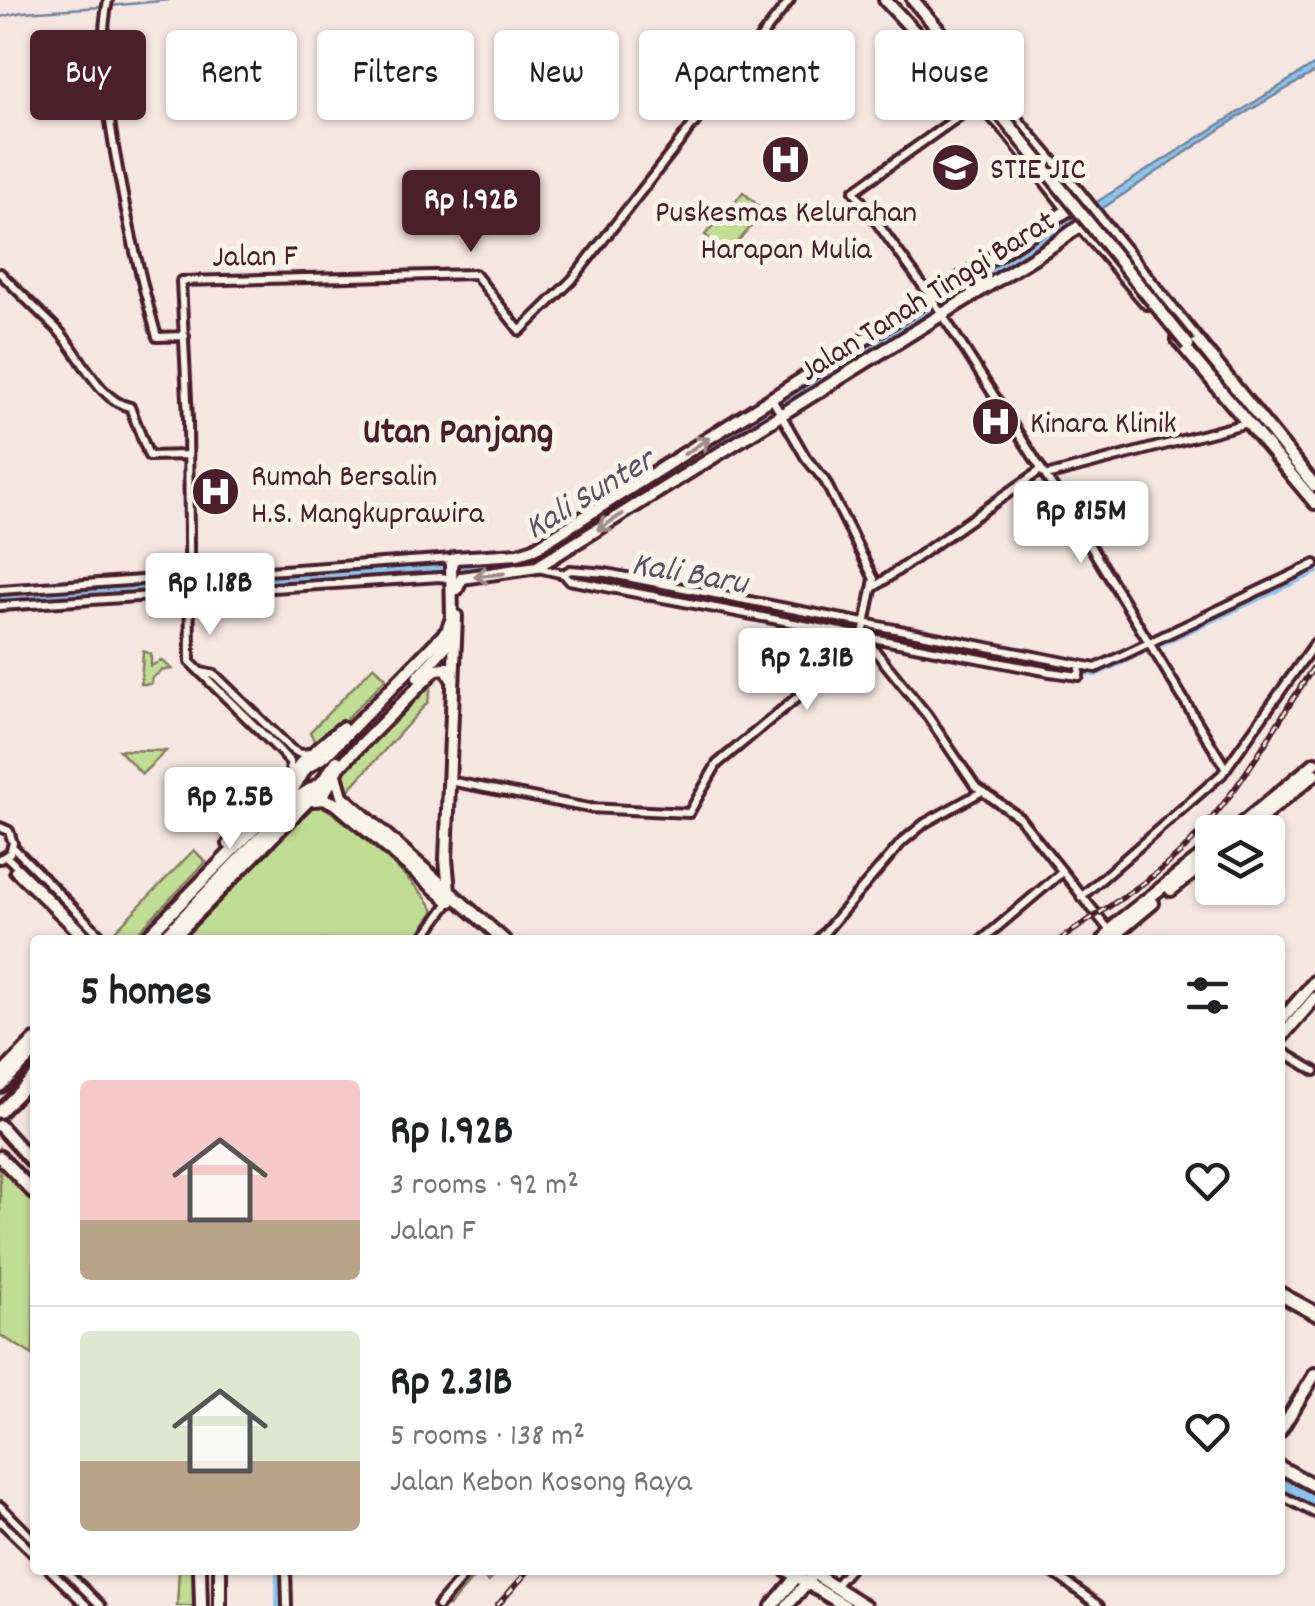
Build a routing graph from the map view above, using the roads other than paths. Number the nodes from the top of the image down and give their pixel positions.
1 (790, 0) edge
2 (888, 0) edge
3 (909, 0) edge
4 (107, 5) edge
5 (917, 30) edge
6 (957, 120) edge
7 (999, 120) edge
8 (1000, 120) edge
9 (1056, 166) junction
10 (1047, 180) junction
11 (1084, 200) junction
12 (1069, 210) junction
13 (1095, 215) junction
14 (1082, 226) junction
15 (1121, 248) junction
16 (1109, 256) junction
17 (0, 273) edge
18 (932, 299) junction
19 (939, 312) junction
20 (186, 336) junction
21 (1203, 370) junction
22 (772, 399) junction
23 (781, 413) junction
24 (1248, 423) junction
25 (1279, 443) junction
26 (188, 454) junction
27 (1044, 473) junction
28 (1315, 486) edge
29 (1315, 494) edge
30 (1315, 506) edge
31 (454, 559) junction
32 (1315, 564) edge
33 (533, 568) junction
34 (564, 574) junction
35 (452, 576) junction
36 (189, 577) junction
37 (872, 588) junction
38 (0, 590) edge
39 (190, 593) junction
40 (0, 606) edge
41 (454, 622) junction
42 (863, 631) junction
43 (1315, 643) edge
44 (1153, 647) junction
45 (425, 662) junction
46 (406, 669) junction
47 (200, 672) junction
48 (389, 686) junction
49 (402, 694) junction
50 (398, 707) junction
51 (358, 722) junction
52 (336, 734) junction
53 (364, 741) junction
54 (351, 746) junction
55 (320, 755) junction
56 (1315, 763) edge
57 (1226, 769) junction
58 (333, 772) junction
59 (1315, 774) edge
60 (295, 779) junction
61 (447, 781) junction
62 (981, 792) junction
63 (308, 795) junction
64 (339, 800) junction
65 (272, 811) junction
66 (1262, 812) junction
67 (1258, 815) edge
68 (1259, 815) edge
69 (247, 825) junction
70 (0, 827) edge
71 (271, 839) junction
72 (6, 854) edge
73 (245, 854) junction
74 (1195, 863) edge
75 (207, 871) junction
76 (1195, 871) edge
77 (1061, 873) junction
78 (438, 884) junction
79 (1081, 897) junction
80 (189, 911) junction
81 (435, 922) junction
82 (83, 935) edge
83 (96, 935) edge
84 (139, 935) edge
85 (149, 935) edge
86 (166, 935) edge
87 (177, 935) edge
88 (177, 935) edge
89 (426, 935) edge
90 (495, 935) edge
91 (822, 935) edge
92 (988, 935) edge
93 (1110, 935) edge
94 (1113, 935) edge
95 (1114, 935) edge
96 (1315, 981) edge
97 (1315, 998) edge
98 (1285, 1016) edge
99 (30, 1046) edge
100 (1285, 1046) edge
101 (1285, 1050) edge
102 (30, 1056) edge
103 (1315, 1071) edge
104 (30, 1075) edge
105 (30, 1076) edge
106 (3, 1077) edge
107 (0, 1102) edge
108 (0, 1112) edge
109 (1, 1133) edge
110 (0, 1148) edge
111 (0, 1157) edge
112 (30, 1160) edge
113 (30, 1168) edge
114 (30, 1179) edge
115 (30, 1189) edge
116 (1285, 1297) edge
117 (1315, 1313) edge
118 (1315, 1374) edge
119 (1285, 1424) edge
120 (1286, 1471) edge
121 (1315, 1486) edge
122 (1285, 1498) edge
123 (0, 1506) edge
124 (1315, 1513) edge
125 (0, 1521) edge
126 (22, 1528) junction
127 (30, 1536) edge
128 (17, 1538) junction
129 (30, 1550) edge
130 (55, 1575) edge
131 (70, 1575) edge
132 (202, 1575) edge
133 (218, 1575) edge
134 (286, 1575) edge
135 (465, 1575) edge
136 (809, 1575) edge
137 (844, 1575) edge
138 (1056, 1575) edge
139 (831, 1590) junction
140 (203, 1601) edge
141 (1092, 1604) edge
142 (88, 1606) edge
143 (101, 1606) edge
144 (218, 1606) edge
145 (287, 1606) edge
146 (438, 1606) edge
147 (772, 1606) edge
148 (787, 1606) edge
149 (820, 1606) edge
150 (845, 1606) edge
151 (865, 1606) edge

1 - 20 street, Jalan F
2 - 5 main road
3 - 9 main road
4 - 20 street
6 - 18 street
7 - 10 main road
8 - 21 main road, bridge
9 - 10 main road
9 - 11 main road
10 - 12 main road
11 - 12 main road
11 - 13 main road
12 - 18 main road
13 - 14 main road, Jalan Tanah Tinggi Barat
13 - 15 main road
14 - 16 main road
14 - 19 main road, Jalan Tanah Tinggi Barat
15 - 16 main road
15 - 25 main road
16 - 21 main road
17 - 26 street
18 - 19 street
18 - 22 main road
19 - 23 main road, Jalan Tanah Tinggi Barat
19 - 27 street
20 - 26 street
21 - 24 main road
22 - 23 street
31 -> 22 main road
23 -> 33 main road, Jalan Tanah Tinggi Barat
23 - 37 street
24 - 27 street
24 - 30 main road
25 - 28 main road
25 - 29 main road
26 - 36 street
27 - 37 street
27 - 44 street
31 - 35 main road
31 - 36 street
32 - 44 street
33 - 34 street
33 -> 41 main road
34 - 42 street
34 - 42 street
35 - 39 street
35 - 41 main road
36 - 38 street
36 - 39 street
37 - 42 street
39 - 40 street
39 - 47 street
41 - 45 main road
41 - 46 main road
41 - 61 main road
42 - 44 street
42 - 61 street
42 - 62 street
43 - 57 street
44 - 57 street
45 - 46 main road
45 - 49 main road
46 - 48 main road
47 - 55 street
47 - 60 street
48 - 51 main road
48 - 52 main road
49 - 50 main road
49 - 54 main road
50 - 53 main road
50 - 61 main road
51 - 52 main road
51 - 55 main road
52 - 55 main road
53 - 54 main road
53 - 58 main road
54 - 58 main road
55 - 58 main road
55 - 60 main road
56 - 66 main road
57 - 79 street
58 - 63 main road
58 - 64 main road
59 - 66 main road
60 - 63 main road
60 - 65 main road
60 - 69 main road
61 - 78 main road
61 - 78 main road
62 - 77 street
62 - 91 street
63 - 64 main road
63 - 71 main road
63 - 73 main road
64 - 78 main road
65 - 69 main road
65 - 75 main road
66 - 67 main road
66 - 68 main road
69 - 75 main road
70 - 72 street
71 - 73 main road
71 - 87 main road
72 - 82 street
72 - 83 street
73 - 80 main road
74 - 94 main road
75 - 84 main road
75 - 85 main road
76 - 95 main road
77 - 79 street
77 - 92 street
78 - 81 street
78 - 81 street
78 - 90 main road
79 - 93 street
80 - 86 main road
80 - 88 main road
81 - 89 street
96 - 98 main road
97 - 100 main road
99 - 106 main road
101 - 103 street
102 - 106 main road
104 - 107 main road
105 - 108 main road
109 - 112 main road
109 - 113 main road
110 - 114 main road
111 - 115 main road
116 - 117 street
118 - 119 main road
120 - 121 main road
122 - 124 street
123 - 126 street
125 - 128 street
126 - 127 street
126 - 128 street
128 - 129 street
130 - 142 street
131 - 143 street
132 - 140 main road
133 - 144 main road
134 - 145 street
135 - 146 street
136 - 139 main road
136 - 147 main road
136 - 148 main road
137 - 139 street
138 - 141 street
139 - 149 street
139 - 150 main road
139 - 151 main road

